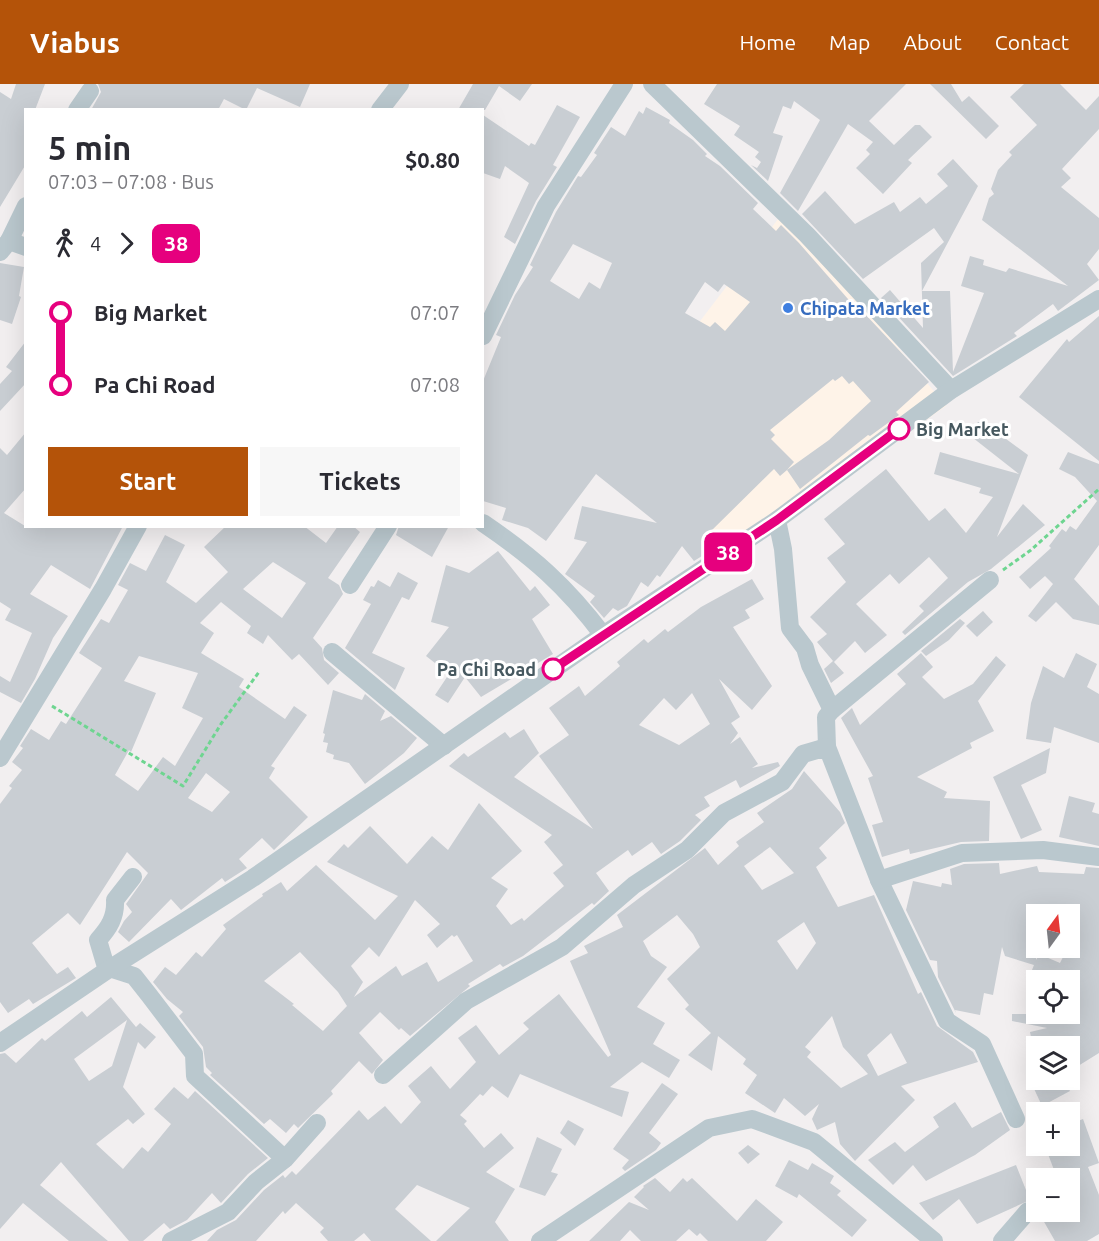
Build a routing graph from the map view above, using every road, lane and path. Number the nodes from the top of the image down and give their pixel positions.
1 (400, 84) edge
2 (624, 84) edge
3 (652, 84) edge
4 (90, 91) dead end
5 (78, 108) edge
6 (382, 108) edge
7 (24, 212) edge
8 (12, 247) edge
9 (1099, 299) edge
10 (484, 334) edge
11 (951, 390) junction
12 (1099, 489) edge
13 (777, 520) junction
14 (484, 524) edge
15 (137, 528) edge
16 (387, 528) edge
17 (990, 580) joint
18 (350, 585) dead end
19 (603, 635) junction
20 (332, 652) dead end
21 (259, 672) dead end
22 (38, 698) junction
23 (832, 710) junction
24 (444, 746) junction
25 (827, 747) junction
26 (0, 758) edge
27 (1099, 857) edge
28 (133, 877) dead end
29 (879, 880) junction
30 (109, 969) junction
31 (0, 1043) edge
32 (383, 1075) dead end
33 (1016, 1119) dead end
34 (318, 1123) dead end
35 (285, 1158) junction
36 (1026, 1213) edge
37 (171, 1241) edge
38 (540, 1241) edge
39 (934, 1241) edge
40 (1002, 1241) edge

1 - 6 street
2 - 10 street
3 - 11 street
4 - 5 street
7 - 8 street
9 - 11 street
11 - 13 street
12 - 17 path
13 - 19 street
13 - 23 street
14 - 19 street
15 - 22 street
16 - 18 street
17 - 23 street
19 - 24 street
20 - 24 street
21 - 22 path
22 - 26 street
23 - 25 street
24 - 30 street
25 - 29 street
25 - 32 street
27 - 29 street
28 - 30 street
29 - 33 street
30 - 31 street
30 - 35 street
34 - 35 street
35 - 37 street
36 - 40 street
38 - 39 street

